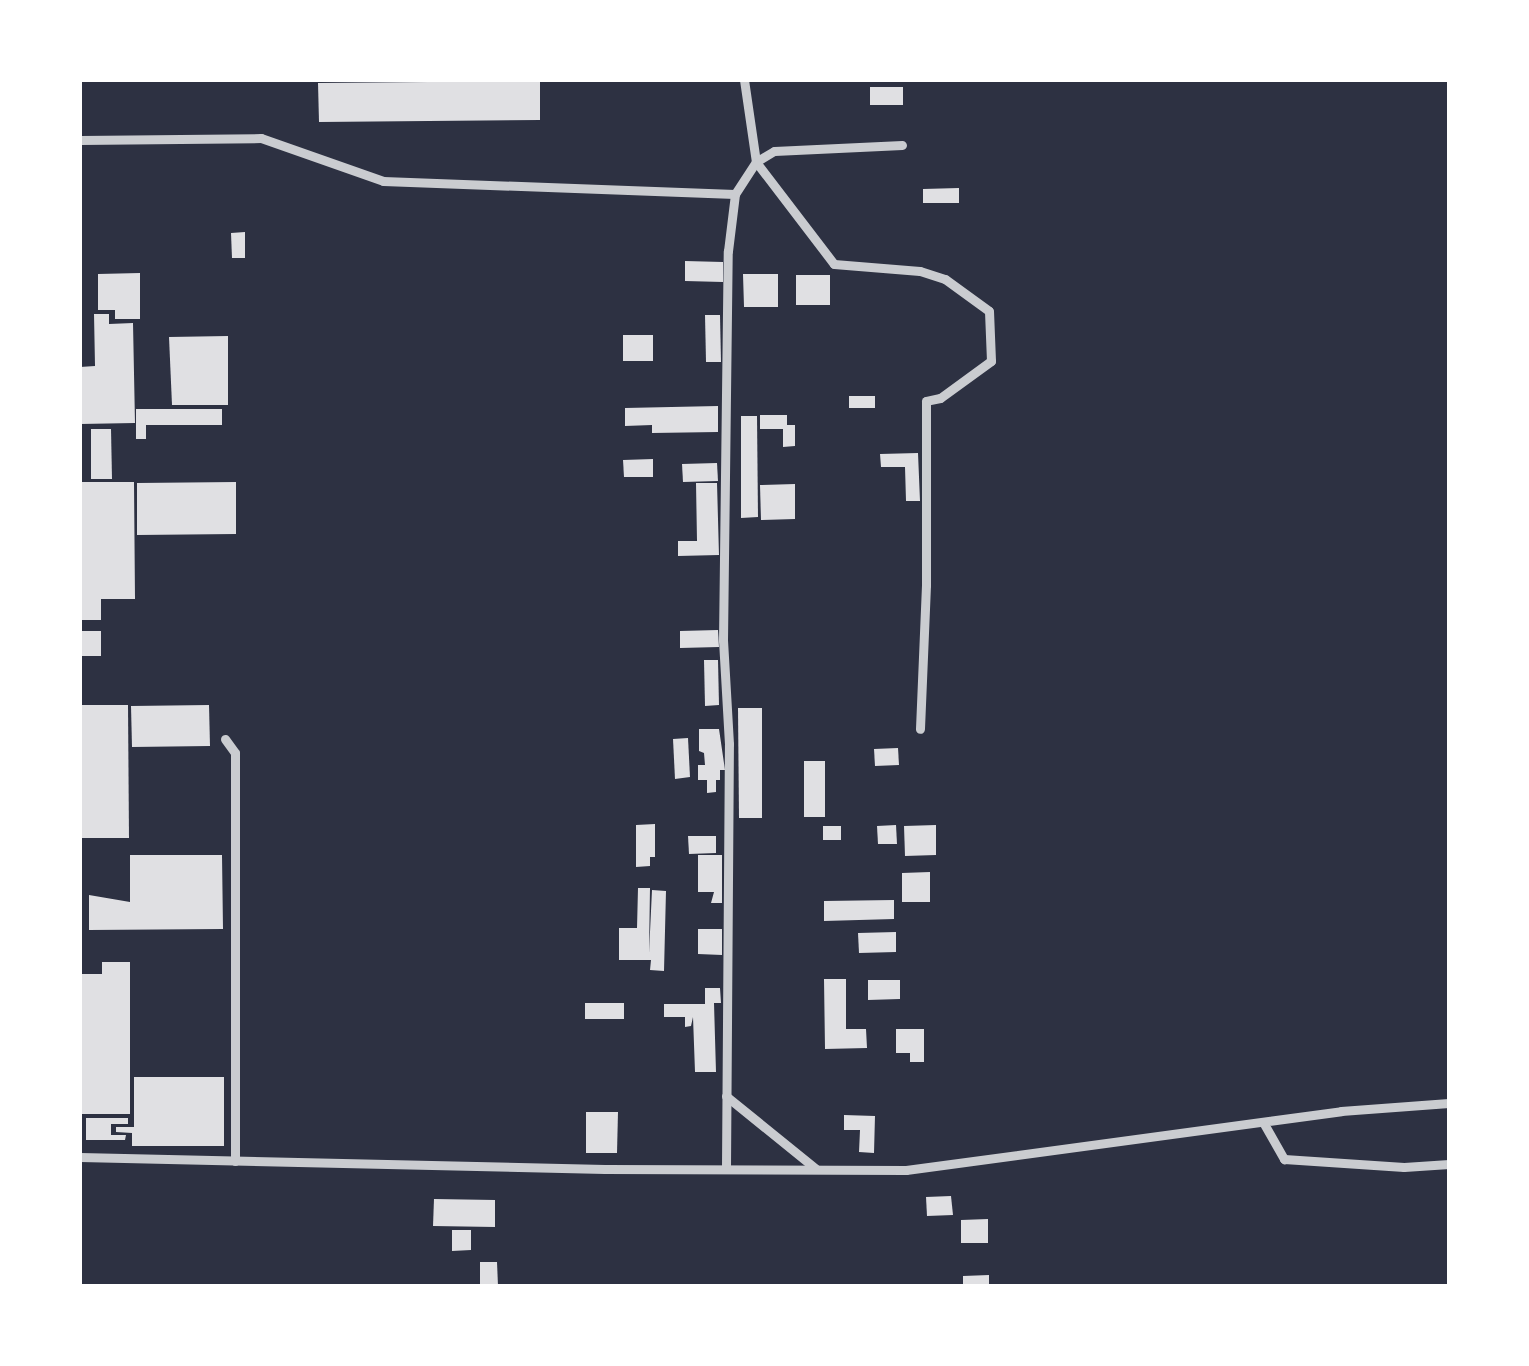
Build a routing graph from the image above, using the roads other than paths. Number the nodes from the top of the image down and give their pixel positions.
1 (744, 80) edge
2 (80, 140) edge
3 (902, 145) dead end
4 (756, 162) junction
5 (735, 194) junction
6 (920, 729) dead end
7 (225, 739) dead end
8 (726, 1096) junction
9 (1449, 1102) edge
10 (1263, 1122) junction
11 (80, 1158) edge
12 (236, 1161) junction
13 (1449, 1164) edge
14 (726, 1167) junction
15 (816, 1169) junction

1 - 4 street
2 - 5 street
3 - 4 street
4 - 5 street
4 - 6 street
5 - 8 street
7 - 12 street
8 - 14 street
8 - 15 street
9 - 10 street
10 - 13 street
10 - 15 street
11 - 12 street
12 - 14 street
14 - 15 street

